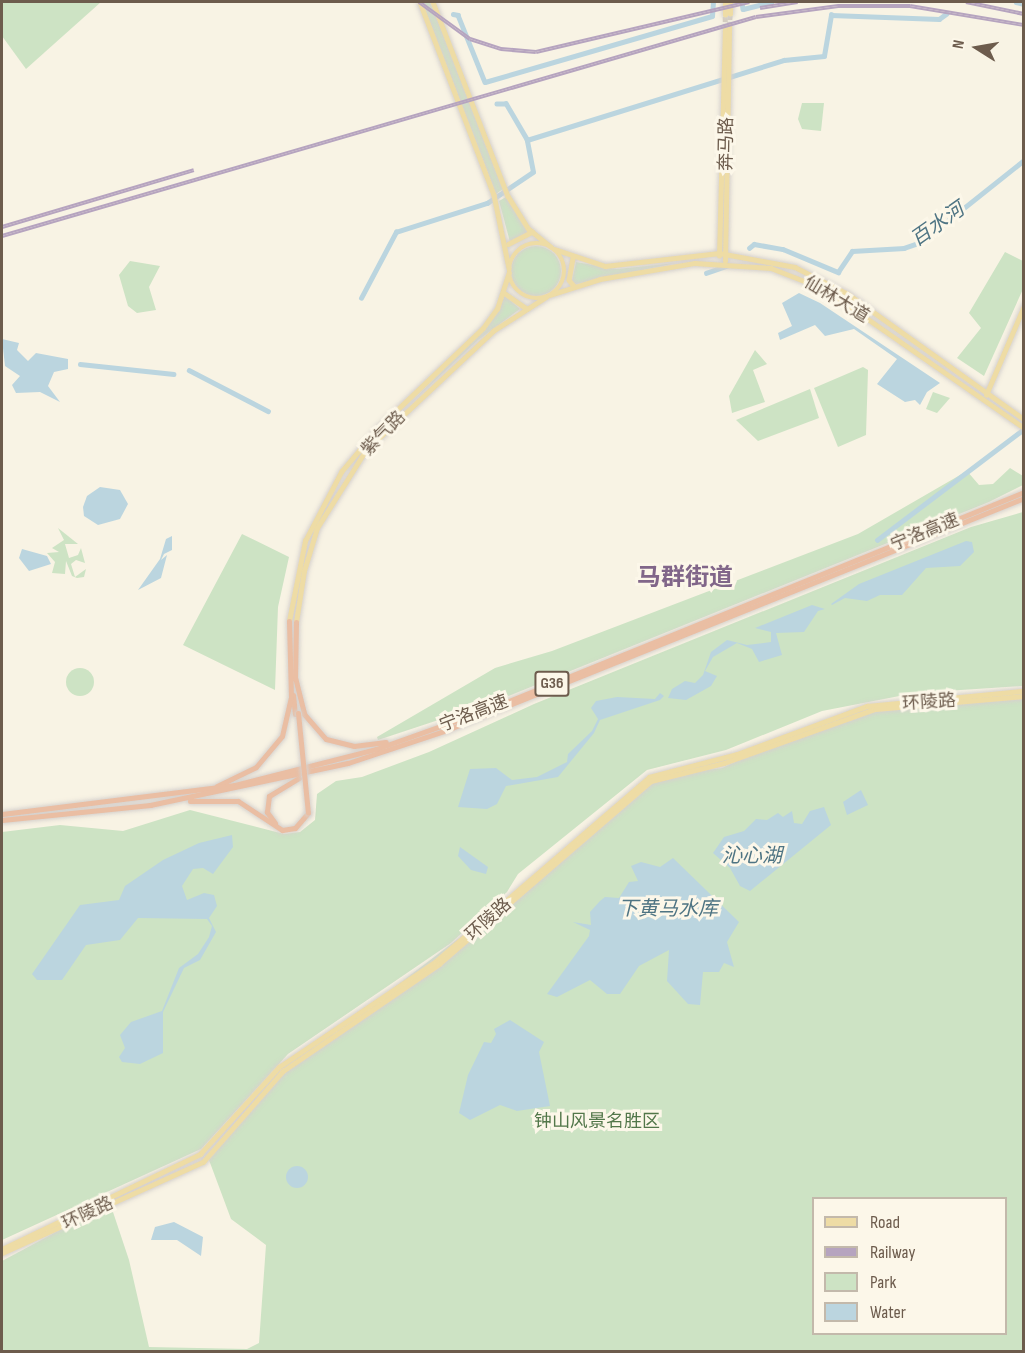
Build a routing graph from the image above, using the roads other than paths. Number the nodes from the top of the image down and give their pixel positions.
1 (420, 2) edge
2 (433, 2) edge
3 (725, 2) edge
4 (730, 2) edge
5 (727, 27) tunnel mouth
6 (726, 79) junction
7 (532, 232) junction
8 (508, 244) junction
9 (553, 248) junction
10 (718, 253) junction
11 (725, 254) junction
12 (573, 258) junction
13 (722, 261) junction
14 (509, 270) junction
15 (828, 282) junction
16 (574, 286) junction
17 (824, 288) junction
18 (503, 292) junction
19 (548, 296) junction
20 (1023, 306) edge
21 (527, 309) junction
22 (987, 394) junction
23 (409, 399) junction
24 (983, 399) junction
25 (413, 405) junction
26 (1023, 419) edge
27 (1022, 427) edge
28 (374, 437) junction
29 (1023, 491) edge
30 (1023, 498) edge
31 (289, 621) joint
32 (296, 622) joint
33 (289, 664) junction
34 (295, 677) junction
35 (1023, 691) edge
36 (1023, 696) edge
37 (296, 714) junction
38 (443, 726) junction
39 (348, 763) junction
40 (204, 790) junction
41 (150, 805) junction
42 (307, 813) junction
43 (2, 814) edge
44 (2, 820) edge
45 (2, 1251) edge

1 - 8 main road
2 - 7 main road, 仙林大道
3 - 4 main road
5 - 6 main road, 奔马路
6 - 10 main road, 奔马路
6 - 11 main road, 奔马路
7 - 8 main road
7 - 9 main road, 仙林大道
8 - 14 main road
9 - 12 main road, 仙林大道
9 - 14 main road
9 - 19 main road
10 - 11 main road, 仙林大道
10 - 12 main road, 仙林大道
10 - 13 main road, 奔马路
11 - 13 main road, 奔马路
11 - 15 main road, 仙林大道
12 - 16 main road
13 - 16 main road, 仙林大道
13 - 17 main road, 仙林大道
14 - 18 main road, 紫气路
14 - 19 main road
15 - 17 main road
15 - 22 main road, 仙林大道
16 - 19 main road, 仙林大道
17 - 24 main road, 仙林大道
18 - 21 main road
18 - 23 main road, 紫气路
19 - 21 main road, 紫气路
20 - 22 main road
21 - 25 main road, 紫气路
22 - 24 main road
22 - 26 main road, 仙林大道
23 - 25 main road
23 - 28 main road, 紫气路
24 - 27 main road, 仙林大道
25 - 28 main road, 紫气路
28 - 31 main road, 紫气路
28 - 32 main road, 紫气路
29 - 38 highway, 宁洛高速 / G36
30 - 39 highway, 宁洛高速 / G36
31 - 33 highway
32 - 34 highway
33 - 37 highway
33 - 40 highway
34 - 37 highway
34 - 38 highway
35 - 45 main road, 环陵路
36 - 45 main road, 环陵路
37 - 42 highway, bridge
38 - 40 highway, 宁洛高速 / G36
39 - 41 highway, 宁洛高速 / G36
39 - 42 highway
40 - 43 highway, 宁洛高速 / G36
41 - 42 highway
41 - 44 highway, 宁洛高速 / G36

